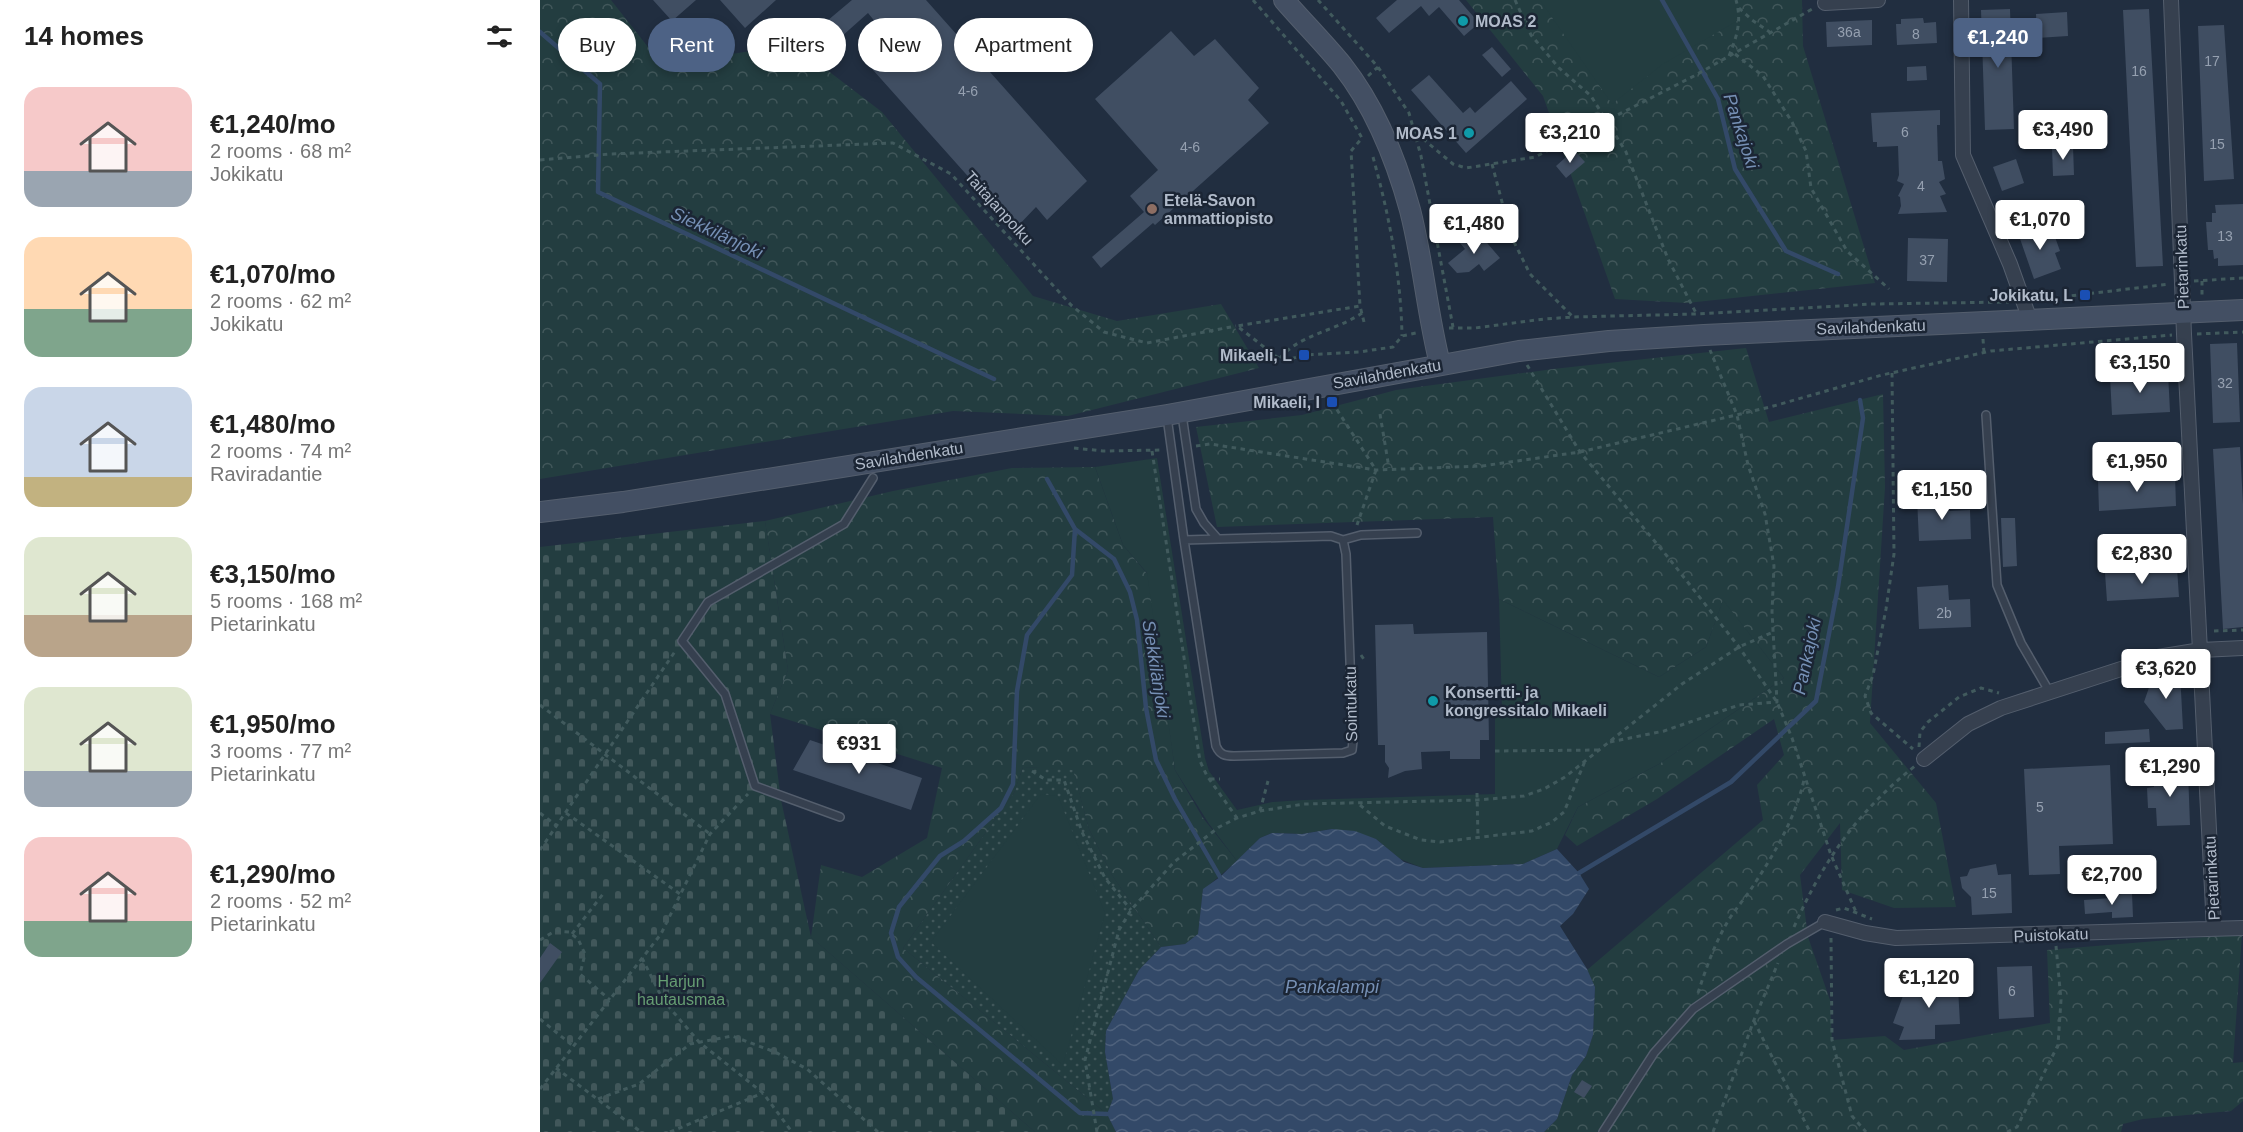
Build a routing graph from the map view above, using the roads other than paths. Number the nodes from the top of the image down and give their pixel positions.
1 (1284, 0) edge
2 (1878, 0) edge
3 (1961, 0) edge
4 (2171, 0) edge
5 (1824, 3) road end
6 (2243, 310) edge
7 (2183, 314) junction
8 (2030, 320) junction
9 (1440, 364) junction
10 (1174, 413) junction
11 (1986, 415) dead end
12 (873, 477) dead end
13 (540, 512) edge
14 (1417, 533) dead end
15 (1218, 539) junction
16 (1184, 540) junction
17 (1343, 540) junction
18 (2243, 648) edge
19 (2201, 650) junction
20 (2049, 691) junction
21 (1919, 754) road end
22 (840, 817) dead end
23 (1828, 923) joint
24 (2243, 928) edge
25 (2214, 929) junction
26 (1603, 1132) edge

1 - 9 main road
2 - 5 street
3 - 8 street
4 - 7 street, Pietarinkatu
6 - 7 main road, Savilahdenkatu
7 - 8 main road, Savilahdenkatu
7 - 19 street, Pietarinkatu
8 - 9 main road, Savilahdenkatu
9 - 10 main road, Savilahdenkatu
10 - 13 main road, Savilahdenkatu
10 - 15 lane
10 - 16 lane, Sointukatu
11 - 20 lane
12 - 22 lane
14 - 17 lane
15 - 16 lane
15 - 17 lane
16 - 17 lane, Sointukatu
18 - 19 street
19 - 20 street
19 - 25 street, Pietarinkatu
20 - 21 street
23 - 25 street, Puistokatu
23 - 26 lane
24 - 25 street, Puistokatu

